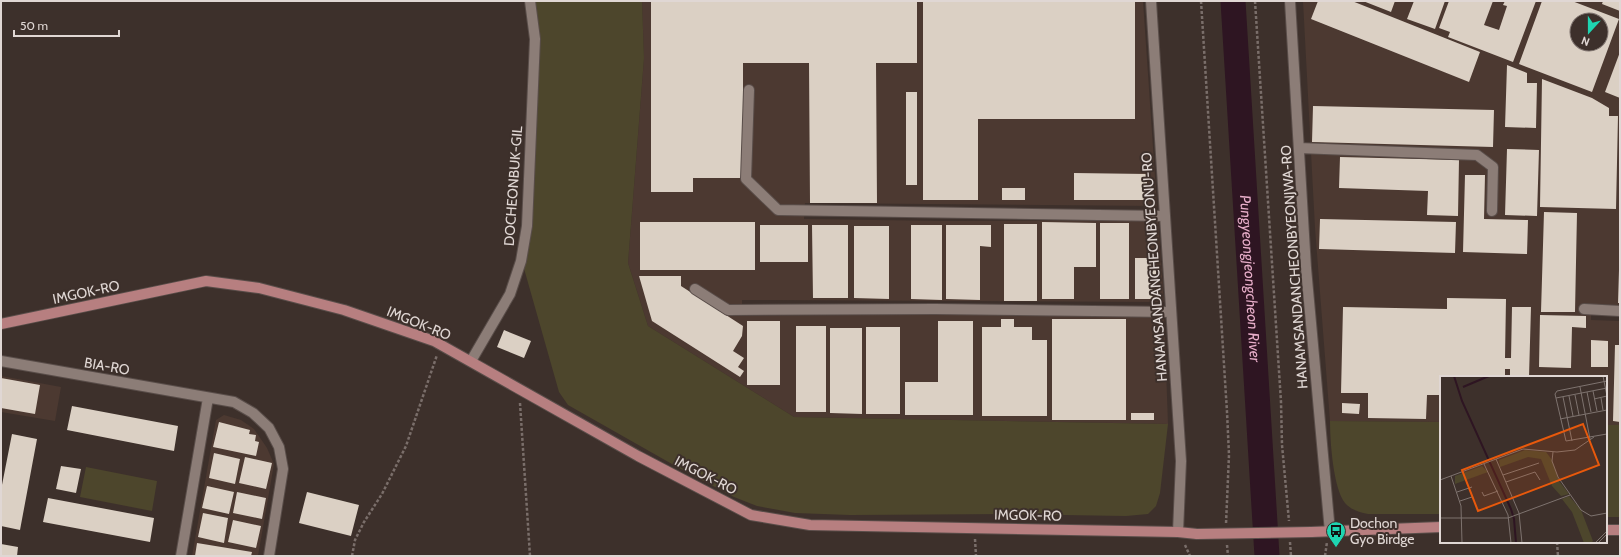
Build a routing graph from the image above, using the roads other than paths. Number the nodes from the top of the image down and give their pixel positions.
1 (530, 1) edge
2 (1151, 1) edge
3 (1290, 1) edge
4 (749, 90) dead end
5 (1299, 148) junction
6 (1492, 211) dead end
7 (1164, 216) junction
8 (695, 289) dead end
9 (1584, 309) dead end
10 (1620, 311) edge
11 (1171, 312) junction
12 (1, 324) edge
13 (1, 361) edge
14 (472, 361) junction
15 (208, 398) junction
16 (1440, 527) edge
17 (1607, 530) edge
18 (1620, 530) edge
19 (1178, 532) junction
20 (1330, 532) junction
21 (181, 556) edge
22 (269, 556) edge

1 - 14 street, DOCHEONBUK-GIL
2 - 7 street, HANAMSANDANCHEONBYEONU-RO
3 - 5 street, HANAMSANDANCHEONBYEONJWA-RO
4 - 7 street
5 - 6 street
5 - 20 street, HANAMSANDANCHEONBYEONJWA-RO
7 - 11 street, HANAMSANDANCHEONBYEONU-RO
8 - 11 street
9 - 10 street
11 - 19 street, HANAMSANDANCHEONBYEONU-RO
12 - 14 main road, IMGOK-RO
13 - 15 street, BIA-RO
14 - 19 main road, IMGOK-RO
15 - 21 street
15 - 22 street, BIA-RO
16 - 20 main road, IMGOK-RO
17 - 18 main road
19 - 20 main road, IMGOK-RO, bridge

